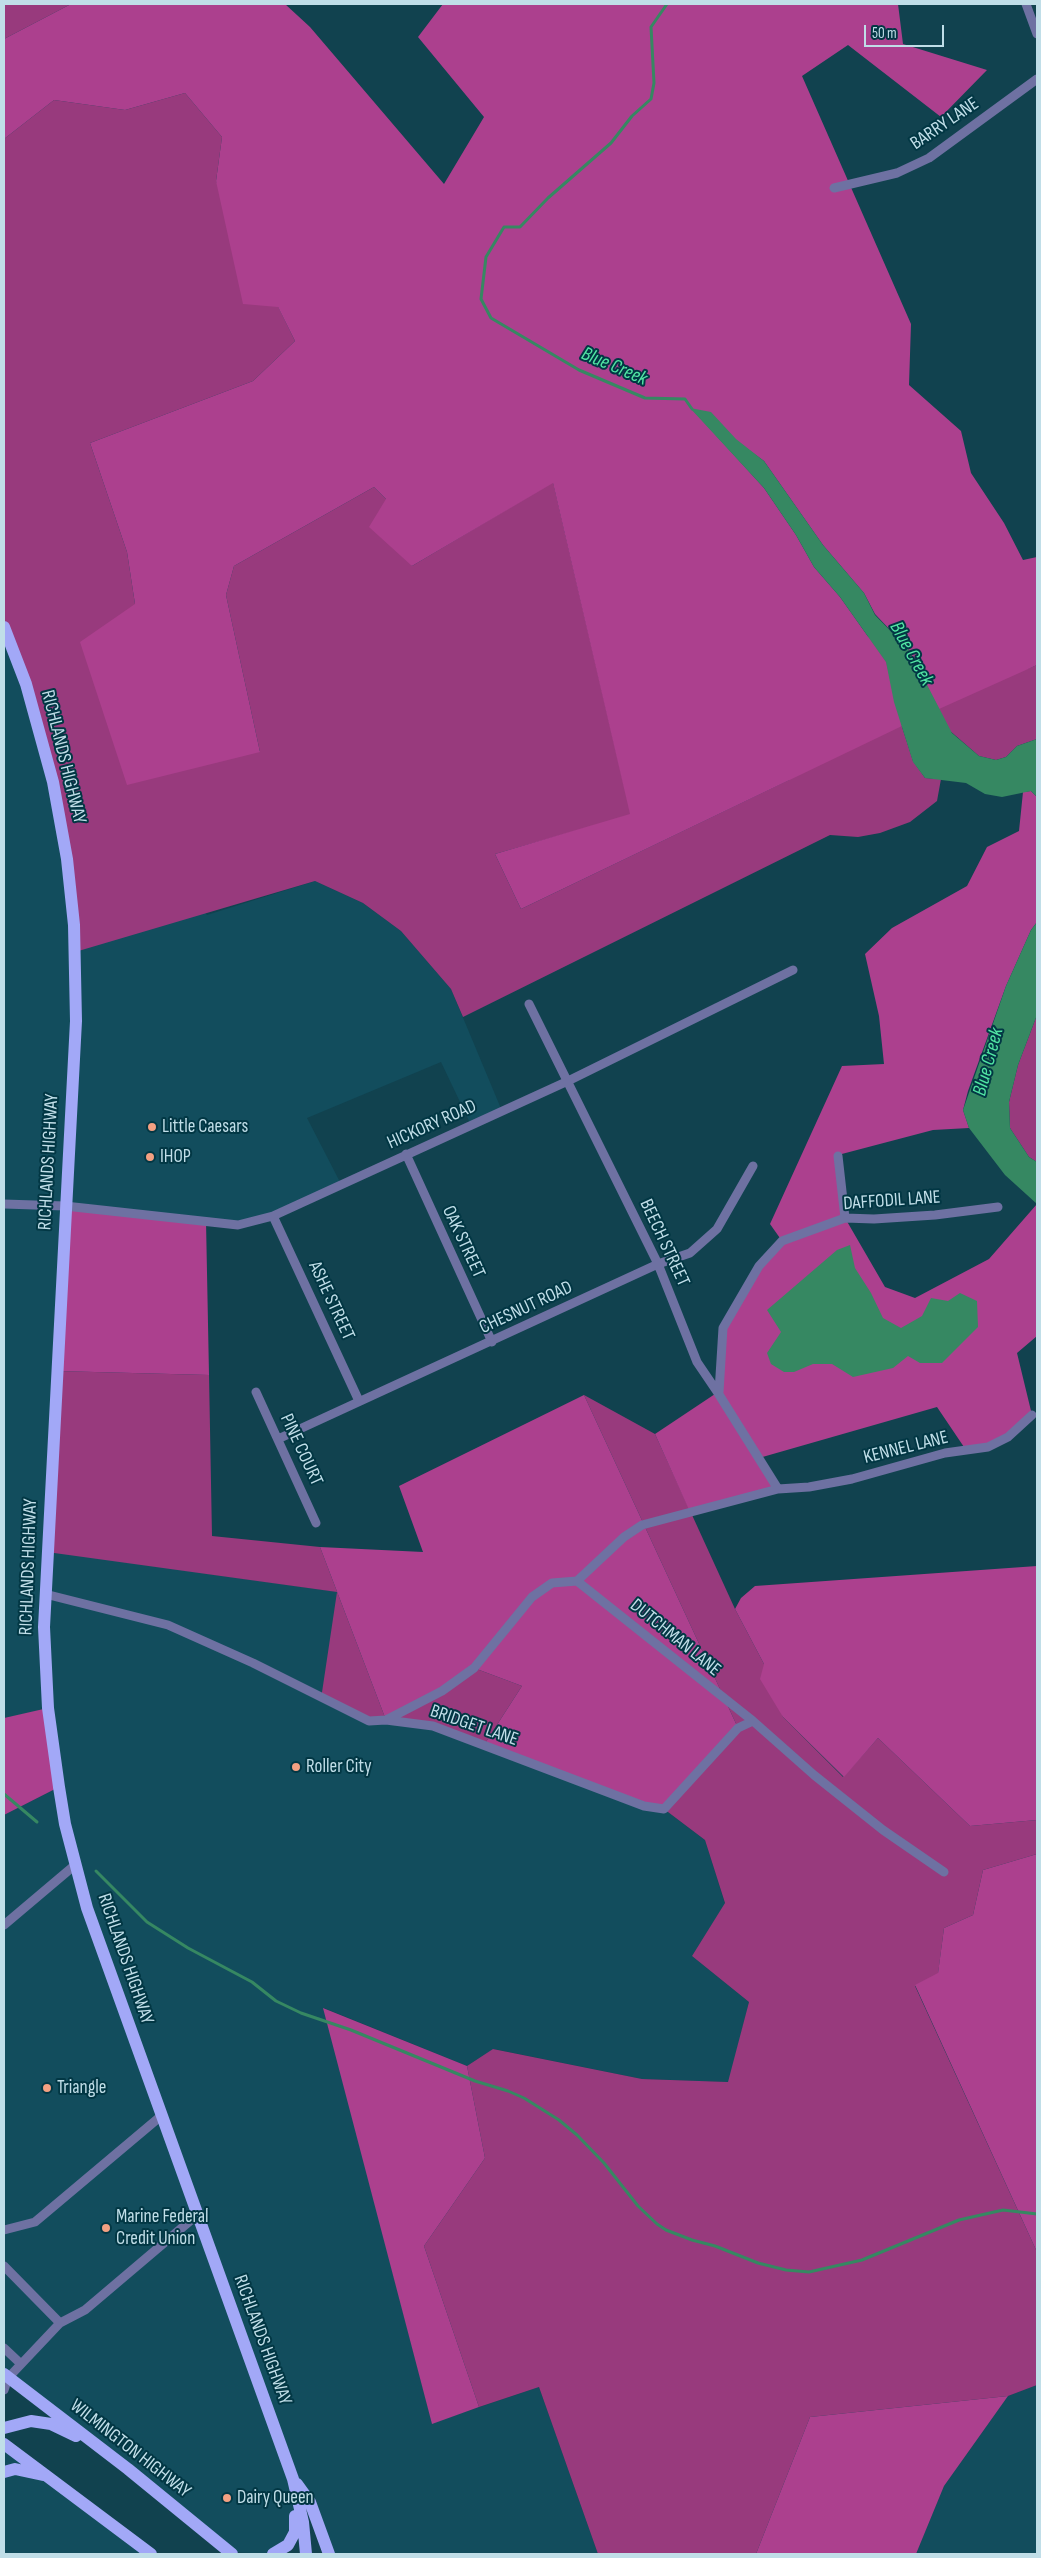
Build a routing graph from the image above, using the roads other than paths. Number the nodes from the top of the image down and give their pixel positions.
1 (1026, 4) edge
2 (1037, 34) edge
3 (1037, 78) edge
4 (834, 188) dead end
5 (4, 627) edge
6 (793, 970) dead end
7 (528, 1004) dead end
8 (568, 1081) junction
9 (406, 1154) junction
10 (838, 1156) dead end
11 (753, 1166) dead end
12 (4, 1204) edge
13 (65, 1206) junction
14 (998, 1207) dead end
15 (273, 1216) junction
16 (845, 1218) junction
17 (658, 1264) junction
18 (492, 1342) junction
19 (256, 1392) dead end
20 (718, 1392) junction
21 (360, 1401) junction
22 (1032, 1415) dead end
23 (278, 1439) junction
24 (778, 1489) junction
25 (316, 1523) dead end
26 (577, 1581) junction
27 (45, 1594) junction
28 (386, 1720) junction
29 (753, 1721) junction
30 (75, 1865) junction
31 (944, 1872) dead end
32 (4, 1925) edge
33 (161, 2116) junction
34 (197, 2215) junction
35 (4, 2230) edge
36 (4, 2266) edge
37 (60, 2323) junction
38 (4, 2348) edge
39 (21, 2364) junction
40 (5, 2377) edge
41 (4, 2390) edge
42 (4, 2428) edge
43 (4, 2444) edge
44 (102, 2449) junction
45 (4, 2472) edge
46 (47, 2476) junction
47 (293, 2479) junction
48 (231, 2553) edge
49 (151, 2554) edge
50 (243, 2554) edge
51 (273, 2554) edge
52 (306, 2554) edge
53 (329, 2554) edge

1 - 2 street
3 - 4 street, BARRY LANE
5 - 13 main road, RICHLANDS HIGHWAY
6 - 8 street, HICKORY ROAD
7 - 8 street, BEECH STREET
8 - 9 street, HICKORY ROAD
8 - 17 street, BEECH STREET
9 - 15 street, HICKORY ROAD
9 - 18 street, OAK STREET
10 - 16 street
11 - 17 street, CHESNUT ROAD
12 - 13 street, HICKORY ROAD
13 - 15 street, HICKORY ROAD
13 - 27 main road, RICHLANDS HIGHWAY
14 - 16 street, DAFFODIL LANE
15 - 21 street, ASHE STREET
16 - 20 street, DAFFODIL LANE
17 - 18 street, CHESNUT ROAD
17 - 20 street, BEECH STREET
18 - 21 street, CHESNUT ROAD
19 - 23 street, PINE COURT
20 - 24 street, BEECH STREET
21 - 23 street, CHESNUT ROAD
22 - 24 street, KENNEL LANE
23 - 25 street, PINE COURT
24 - 26 street, KENNEL LANE
26 - 28 street
26 - 29 street, DUTCHMAN LANE
27 - 28 street, BRIDGET LANE
27 - 30 main road, RICHLANDS HIGHWAY
28 - 29 street, BRIDGET LANE
29 - 31 street, DUTCHMAN LANE
30 - 32 street
30 - 33 main road, RICHLANDS HIGHWAY
33 - 34 main road, RICHLANDS HIGHWAY
33 - 35 street
34 - 37 street
34 - 47 main road, RICHLANDS HIGHWAY
36 - 37 street
37 - 39 street
38 - 39 street
39 - 40 street
40 - 41 street
40 - 44 main road, WILMINGTON HIGHWAY
42 - 44 main road
43 - 46 main road
44 - 48 main road, WILMINGTON HIGHWAY
45 - 46 main road
46 - 49 main road
47 - 51 main road
47 - 52 main road, RICHLANDS HIGHWAY
47 - 53 main road, RICHLANDS HIGHWAY
48 - 50 main road

